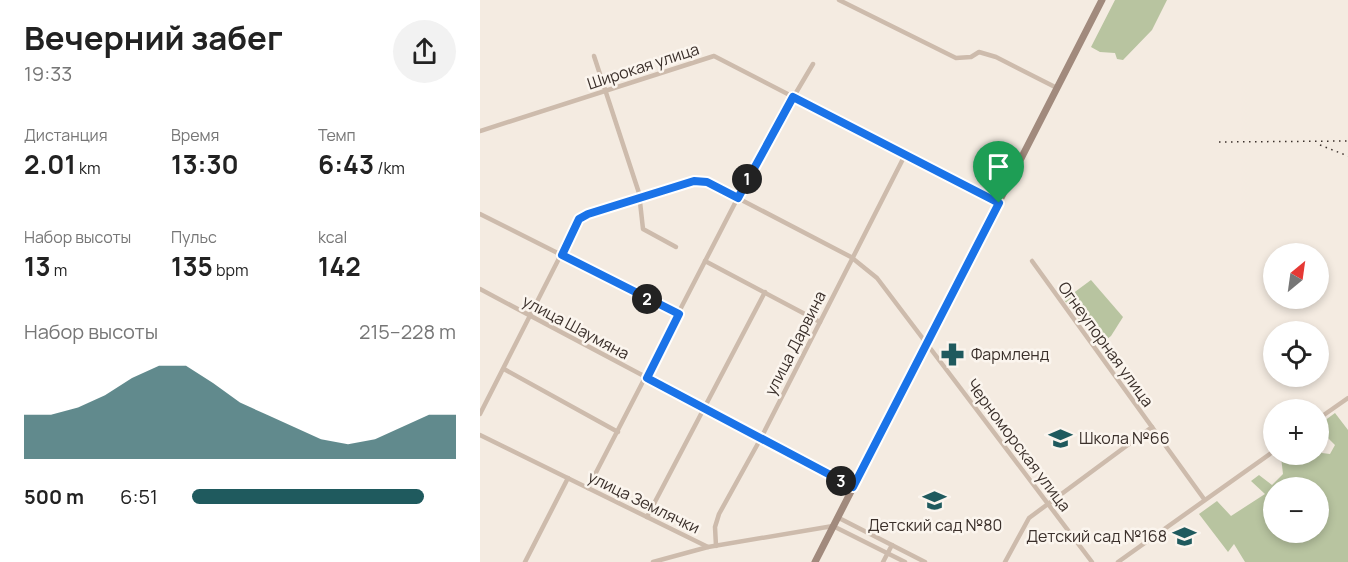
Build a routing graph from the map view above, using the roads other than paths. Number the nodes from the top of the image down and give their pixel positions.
1 (839, 0) edge
2 (1102, 0) edge
3 (594, 56) dead end
4 (813, 64) dead end
5 (1057, 88) junction
6 (606, 91) junction
7 (793, 97) junction
8 (480, 131) edge
9 (906, 153) junction
10 (738, 198) junction
11 (640, 199) junction
12 (999, 203) junction
13 (480, 214) edge
14 (676, 247) dead end
15 (562, 255) junction
16 (851, 257) junction
17 (705, 261) junction
18 (1032, 261) dead end
19 (480, 289) edge
20 (765, 292) junction
21 (679, 314) junction
22 (530, 317) junction
23 (820, 322) junction
24 (926, 344) junction
25 (504, 369) junction
26 (647, 378) junction
27 (1348, 398) edge
28 (704, 408) junction
29 (1329, 411) edge
30 (480, 414) edge
31 (1152, 427) junction
32 (618, 432) junction
33 (480, 435) edge
34 (761, 438) junction
35 (1263, 458) edge
36 (568, 478) junction
37 (853, 487) junction
38 (588, 488) junction
39 (1204, 499) junction
40 (1048, 502) junction
41 (647, 517) junction
42 (837, 517) junction
43 (833, 526) junction
44 (892, 544) junction
45 (716, 546) junction
46 (708, 547) junction
47 (888, 553) junction
48 (525, 562) edge
49 (653, 562) edge
50 (815, 562) edge
51 (884, 562) edge
52 (905, 562) edge
53 (925, 562) edge
54 (1005, 562) edge
55 (1092, 562) edge
56 (1118, 562) edge

1 - 5 street
2 - 5 main road
3 - 6 street
4 - 7 street
5 - 12 main road
6 - 7 street, Широкая улица
6 - 8 street, Широкая улица
6 - 11 street
7 - 9 street, Широкая улица
7 - 10 street
9 - 12 street, Широкая улица
9 - 16 street, улица Дарвина
10 - 11 street, Черноморская улица
10 - 16 street, Черноморская улица
10 - 17 street
11 - 14 street
11 - 15 street, Черноморская улица
12 - 24 main road
13 - 15 street
15 - 21 street
15 - 22 street, Черноморская улица
16 - 23 street, улица Дарвина
16 - 24 street, Черноморская улица
17 - 20 street
17 - 21 street
18 - 31 street, Огнеупорная улица
19 - 22 street, улица Шаумяна
20 - 23 street
20 - 28 street
21 - 26 street
22 - 25 street, Черноморская улица
22 - 26 street, улица Шаумяна
23 - 34 street, улица Дарвина
24 - 37 main road
24 - 40 street, Черноморская улица
25 - 30 street, Черноморская улица
25 - 32 street
26 - 28 street, улица Шаумяна
26 - 32 street
27 - 29 street
28 - 34 street, улица Шаумяна
28 - 41 street
31 - 39 street, Огнеупорная улица
31 - 40 street
32 - 38 street
33 - 36 street, улица Землячки
34 - 37 street, улица Шаумяна
34 - 45 street, улица Дарвина
35 - 39 street
36 - 38 street, улица Землячки
36 - 48 street
37 - 42 main road
38 - 41 street, улица Землячки
39 - 56 street
40 - 54 street
40 - 55 street, Черноморская улица
41 - 46 street, улица Землячки
42 - 43 main road
42 - 44 street
43 - 45 street, улица Землячки
43 - 47 street
43 - 50 main road
44 - 47 street
44 - 53 street
45 - 46 street, улица Землячки
46 - 49 street
47 - 51 street
47 - 52 street

